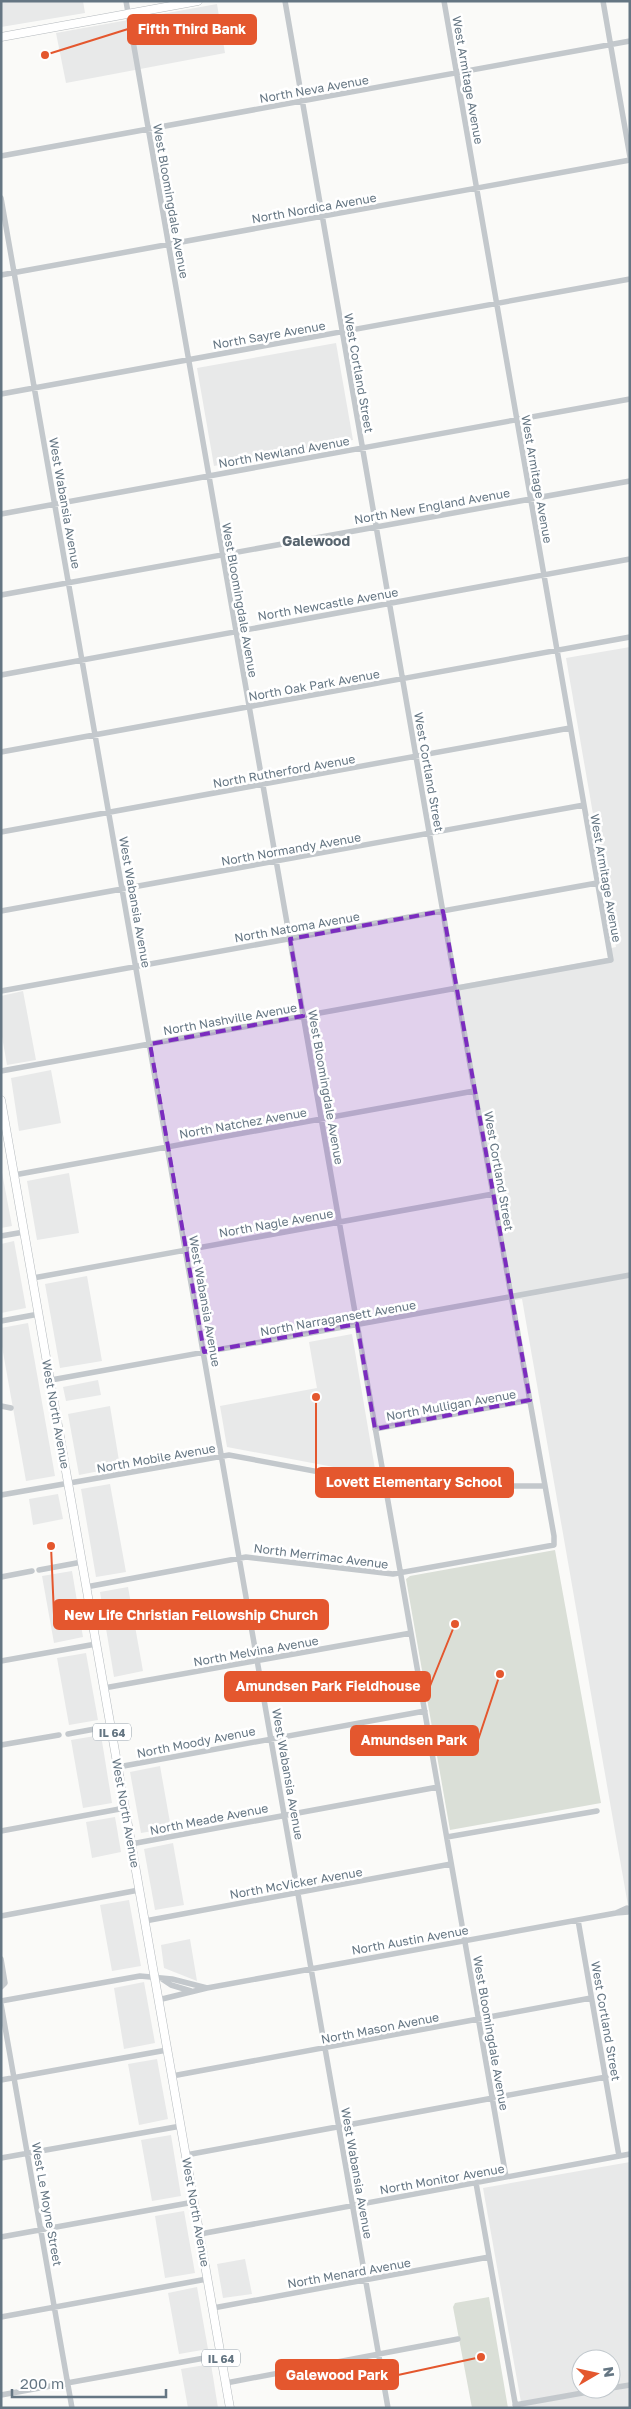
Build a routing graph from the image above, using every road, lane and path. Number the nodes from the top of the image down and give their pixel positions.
1 (126, 1) edge
2 (198, 1) edge
3 (285, 1) edge
4 (444, 1) edge
5 (603, 1) edge
6 (128, 14) junction
7 (1, 37) edge
8 (630, 41) edge
9 (611, 45) junction
10 (456, 73) junction
11 (302, 101) junction
12 (148, 129) junction
13 (1, 156) edge
14 (630, 156) edge
15 (630, 160) edge
16 (476, 188) junction
17 (1, 198) edge
18 (322, 217) junction
19 (168, 245) junction
20 (14, 273) junction
21 (1, 275) edge
22 (630, 279) edge
23 (496, 304) junction
24 (342, 332) junction
25 (188, 360) junction
26 (35, 388) junction
27 (1, 394) edge
28 (630, 399) edge
29 (516, 420) junction
30 (362, 448) junction
31 (209, 476) junction
32 (630, 480) edge
33 (530, 499) junction
34 (55, 504) junction
35 (1, 514) edge
36 (376, 527) junction
37 (222, 555) junction
38 (630, 559) edge
39 (544, 575) junction
40 (69, 582) junction
41 (1, 595) edge
42 (389, 603) junction
43 (236, 631) junction
44 (630, 637) edge
45 (557, 650) junction
46 (82, 660) junction
47 (1, 674) edge
48 (402, 679) junction
49 (249, 707) junction
50 (570, 728) junction
51 (95, 734) junction
52 (1, 752) edge
53 (416, 757) junction
54 (263, 785) junction
55 (584, 806) junction
56 (109, 812) junction
57 (1, 832) edge
58 (429, 834) junction
59 (276, 862) junction
60 (597, 883) junction
61 (122, 889) junction
62 (442, 911) junction
63 (1, 912) edge
64 (290, 939) junction
65 (610, 960) joint
66 (136, 966) junction
67 (456, 988) junction
68 (1, 991) edge
69 (303, 1016) junction
70 (150, 1044) junction
71 (1, 1071) edge
72 (474, 1091) junction
73 (1, 1100) edge
74 (321, 1119) junction
75 (5, 1144) edge
76 (168, 1147) junction
77 (14, 1175) junction
78 (493, 1194) junction
79 (339, 1222) junction
80 (24, 1232) junction
81 (1, 1236) edge
82 (186, 1249) junction
83 (630, 1275) edge
84 (32, 1278) junction
85 (511, 1296) junction
86 (39, 1314) junction
87 (1, 1321) edge
88 (357, 1324) junction
89 (204, 1352) junction
90 (51, 1380) junction
91 (530, 1400) junction
92 (2, 1406) edge
93 (11, 1408) dead end
94 (375, 1429) junction
95 (222, 1456) junction
96 (68, 1484) junction
97 (385, 1484) junction
98 (545, 1486) junction
99 (1, 1495) edge
100 (554, 1545) joint
101 (240, 1559) junction
102 (82, 1562) junction
103 (39, 1570) dead end
104 (32, 1571) dead end
105 (401, 1574) junction
106 (1, 1577) edge
107 (86, 1587) junction
108 (411, 1633) junction
109 (96, 1644) junction
110 (258, 1660) junction
111 (1, 1661) edge
112 (104, 1688) junction
113 (425, 1711) junction
114 (111, 1726) junction
115 (68, 1734) dead end
116 (59, 1735) dead end
117 (271, 1738) junction
118 (1, 1746) edge
119 (118, 1767) junction
120 (438, 1787) junction
121 (125, 1808) junction
122 (597, 1811) dead end
123 (285, 1816) junction
124 (1, 1831) edge
125 (447, 1837) junction
126 (131, 1844) junction
127 (451, 1864) junction
128 (139, 1890) junction
129 (298, 1892) junction
130 (628, 1910) dead end
131 (1, 1916) edge
132 (578, 1920) junction
133 (145, 1921) junction
134 (465, 1940) junction
135 (1, 1959) edge
136 (312, 1969) junction
137 (158, 1978) junction
138 (1, 1987) edge
139 (207, 1988) junction
140 (193, 1992) junction
141 (591, 1998) junction
142 (158, 2000) junction
143 (1, 2003) edge
144 (479, 2019) junction
145 (325, 2048) junction
146 (167, 2050) junction
147 (172, 2076) junction
148 (606, 2077) junction
149 (14, 2078) junction
150 (1, 2080) edge
151 (492, 2098) junction
152 (181, 2126) junction
153 (339, 2127) junction
154 (27, 2154) junction
155 (630, 2154) edge
156 (186, 2155) junction
157 (619, 2156) junction
158 (1, 2158) edge
159 (506, 2177) junction
160 (476, 2183) junction
161 (194, 2202) junction
162 (353, 2205) junction
163 (41, 2230) junction
164 (200, 2234) junction
165 (1, 2237) edge
166 (489, 2258) junction
167 (208, 2279) junction
168 (366, 2280) junction
169 (54, 2307) junction
170 (213, 2308) junction
171 (1, 2317) edge
172 (458, 2339) dead end
173 (379, 2354) junction
174 (221, 2355) junction
175 (68, 2383) junction
176 (226, 2383) junction
177 (1, 2395) edge
178 (571, 2396) edge
179 (515, 2407) edge
180 (72, 2408) edge
181 (230, 2408) edge
182 (388, 2408) edge

1 - 6 street, West Bloomingdale Avenue
2 - 6 main road
3 - 11 street, West Cortland Street
4 - 10 street, West Armitage Avenue
5 - 9 street
6 - 7 main road
6 - 12 street, West Bloomingdale Avenue
8 - 9 street, North Neva Avenue
9 - 10 street, North Neva Avenue
9 - 14 street
10 - 11 street, North Neva Avenue
10 - 16 street, West Armitage Avenue
11 - 12 street, North Neva Avenue
11 - 18 street, West Cortland Street
12 - 13 street, North Neva Avenue
12 - 19 street, West Bloomingdale Avenue
15 - 16 street, North Nordica Avenue
16 - 18 street, North Nordica Avenue
16 - 23 street, West Armitage Avenue
17 - 20 street, West Wabansia Avenue
18 - 19 street, North Nordica Avenue
18 - 24 street, West Cortland Street
19 - 20 street, North Nordica Avenue
19 - 25 street, West Bloomingdale Avenue
20 - 21 street, North Nordica Avenue
20 - 26 street, West Wabansia Avenue
22 - 23 street, North Sayre Avenue
23 - 24 street, North Sayre Avenue
23 - 29 street, West Armitage Avenue
24 - 25 street, North Sayre Avenue
24 - 30 street, West Cortland Street
25 - 26 street, North Sayre Avenue
25 - 31 street, West Bloomingdale Avenue
26 - 27 street, North Sayre Avenue
26 - 34 street, West Wabansia Avenue
28 - 29 street, North Newland Avenue
29 - 30 street, North Newland Avenue
29 - 33 street, West Armitage Avenue
30 - 31 street, North Newland Avenue
30 - 36 street, West Cortland Street
31 - 34 street, North Newland Avenue
31 - 37 street, West Bloomingdale Avenue
32 - 33 street, North New England Avenue
33 - 36 street, North New England Avenue
33 - 39 street, West Armitage Avenue
34 - 35 street, North Newland Avenue
34 - 40 street, West Wabansia Avenue
36 - 37 street, North New England Avenue
36 - 42 street, West Cortland Street
37 - 40 street, North New England Avenue
37 - 43 street, West Bloomingdale Avenue
38 - 39 street, North Newcastle Avenue
39 - 42 street, North Newcastle Avenue
39 - 45 street, West Armitage Avenue
40 - 41 street, North New England Avenue
40 - 46 street, West Wabansia Avenue
42 - 43 street, North Newcastle Avenue
42 - 48 street, West Cortland Street
43 - 46 street, North Newcastle Avenue
43 - 49 street, West Bloomingdale Avenue
44 - 45 street, North Oak Park Avenue
45 - 48 street, North Oak Park Avenue
45 - 50 street, West Armitage Avenue
46 - 47 street, North Newcastle Avenue
46 - 51 street, West Wabansia Avenue
48 - 49 street, North Oak Park Avenue
48 - 53 street, West Cortland Street
49 - 51 street, North Oak Park Avenue
49 - 54 street, West Bloomingdale Avenue
50 - 53 street, North Rutherford Avenue
50 - 55 street, West Armitage Avenue
51 - 52 street, North Oak Park Avenue
51 - 56 street, West Wabansia Avenue
53 - 54 street, North Rutherford Avenue
53 - 58 street, West Cortland Street
54 - 56 street, North Rutherford Avenue
54 - 59 street, West Bloomingdale Avenue
55 - 58 street, North Normandy Avenue
55 - 60 street, West Armitage Avenue
56 - 57 street, North Rutherford Avenue
56 - 61 street, West Wabansia Avenue
58 - 59 street, North Normandy Avenue
58 - 62 street, West Cortland Street
59 - 61 street, North Normandy Avenue
59 - 64 street, West Bloomingdale Avenue
60 - 62 street, North Natoma Avenue
60 - 65 street, West Armitage Avenue
61 - 63 street, North Normandy Avenue
61 - 66 street, West Wabansia Avenue
62 - 64 street, North Natoma Avenue
62 - 67 street, West Cortland Street
64 - 66 street, North Natoma Avenue
64 - 69 street, West Bloomingdale Avenue
65 - 67 street, North Nashville Avenue
66 - 68 street, North Natoma Avenue
66 - 70 street, West Wabansia Avenue
67 - 69 street, North Nashville Avenue
67 - 72 street, West Cortland Street
69 - 70 street, North Nashville Avenue
69 - 74 street, West Bloomingdale Avenue
70 - 71 street, North Nashville Avenue
70 - 76 street, West Wabansia Avenue
72 - 74 street, North Natchez Avenue
72 - 78 street, West Cortland Street
73 - 75 main road, West North Avenue / IL 64
74 - 76 street, North Natchez Avenue
74 - 79 street, West Bloomingdale Avenue
75 - 77 main road, West North Avenue / IL 64
76 - 77 street, North Natchez Avenue
76 - 82 street, West Wabansia Avenue
77 - 80 main road, West North Avenue / IL 64
78 - 79 street, North Nagle Avenue
78 - 85 street, West Cortland Street
79 - 82 street, North Nagle Avenue
79 - 88 street, West Bloomingdale Avenue
80 - 81 street
80 - 84 main road, West North Avenue / IL 64
82 - 84 street, North Nagle Avenue
82 - 89 street, West Wabansia Avenue
83 - 85 street, North Narragansett Avenue
84 - 86 main road, West North Avenue / IL 64
85 - 88 street, North Narragansett Avenue
85 - 91 street, West Cortland Street
86 - 87 street
86 - 90 main road, West North Avenue / IL 64
88 - 89 street, North Narragansett Avenue
88 - 94 street, West Bloomingdale Avenue
89 - 90 street, North Narragansett Avenue
89 - 95 street, West Wabansia Avenue
90 - 96 main road, West North Avenue / IL 64
91 - 94 street, North Mulligan Avenue
91 - 98 street, West Cortland Street
92 - 93 street
94 - 97 street, West Bloomingdale Avenue
95 - 96 street, North Mobile Avenue
95 - 97 street, North Mobile Avenue
95 - 101 street, West Wabansia Avenue
96 - 99 street, North Mobile Avenue
96 - 102 main road, West North Avenue / IL 64
97 - 98 street, North Mobile Avenue
97 - 105 street, West Bloomingdale Avenue
98 - 100 street, West Cortland Street
100 - 105 street, North Merrimac Avenue
101 - 105 street, North Merrimac Avenue
101 - 107 street, North Merrimac Avenue
101 - 110 street, West Wabansia Avenue
102 - 103 street
102 - 107 main road, West North Avenue / IL 64
104 - 106 street
105 - 108 street, West Bloomingdale Avenue
107 - 109 main road, West North Avenue / IL 64
108 - 110 street, North Melvina Avenue
108 - 113 street, West Bloomingdale Avenue
109 - 111 street
109 - 112 main road, West North Avenue / IL 64
110 - 112 street, North Melvina Avenue
110 - 117 street, West Wabansia Avenue
112 - 114 main road, West North Avenue / IL 64
113 - 117 street, North Moody Avenue
113 - 120 street, West Bloomingdale Avenue
114 - 115 street
114 - 119 main road, West North Avenue / IL 64
116 - 118 street
117 - 119 street, North Moody Avenue
117 - 123 street, West Wabansia Avenue
119 - 121 main road, West North Avenue / IL 64
120 - 123 street, North Meade Avenue
120 - 125 street, West Bloomingdale Avenue
121 - 124 street
121 - 126 main road, West North Avenue / IL 64
122 - 125 street
123 - 126 street, North Meade Avenue
123 - 129 street, West Wabansia Avenue
125 - 127 street, West Bloomingdale Avenue
126 - 128 main road, West North Avenue / IL 64
127 - 129 street, North McVicker Avenue
127 - 134 street, West Bloomingdale Avenue
128 - 131 street
128 - 133 main road, West North Avenue / IL 64
129 - 133 street, North McVicker Avenue
129 - 136 street, West Wabansia Avenue
130 - 132 street, North Austin Avenue
132 - 134 street, North Austin Avenue
132 - 141 street, West Cortland Street
133 - 137 main road, West North Avenue / IL 64
134 - 136 street, North Austin Avenue
134 - 144 street, West Bloomingdale Avenue
135 - 138 street
136 - 139 street, North Austin Avenue
136 - 145 street, West Wabansia Avenue
137 - 139 street, North Austin Avenue
137 - 140 street
137 - 142 main road, West North Avenue / IL 64
137 - 143 street, North Austin Avenue
139 - 140 street, North Austin Avenue
140 - 142 street, North Austin Avenue
141 - 144 street, North Mason Avenue
141 - 148 street, West Cortland Street
142 - 146 main road, West North Avenue / IL 64
143 - 149 street, West Le Moyne Street
144 - 145 street, North Mason Avenue
144 - 151 street, West Bloomingdale Avenue
145 - 147 street, North Mason Avenue
145 - 153 street, West Wabansia Avenue
146 - 147 main road, West North Avenue / IL 64
146 - 149 street
147 - 152 main road, West North Avenue / IL 64
148 - 151 street
148 - 157 street, West Cortland Street
149 - 150 street
149 - 154 street, West Le Moyne Street
151 - 153 street
151 - 159 street, West Bloomingdale Avenue
152 - 154 street
152 - 156 main road, West North Avenue / IL 64
153 - 156 street
153 - 162 street, West Wabansia Avenue
154 - 158 street
154 - 163 street, West Le Moyne Street
155 - 157 street, North Monitor Avenue
156 - 161 main road, West North Avenue / IL 64
157 - 159 street, North Monitor Avenue
159 - 160 street, North Monitor Avenue
160 - 162 street, North Monitor Avenue
160 - 166 street
161 - 163 street
161 - 164 main road, West North Avenue / IL 64
162 - 164 street, North Monitor Avenue
162 - 168 street, West Wabansia Avenue
163 - 165 street
163 - 169 street, West Le Moyne Street
164 - 167 main road, West North Avenue / IL 64
166 - 168 street, North Menard Avenue
166 - 179 street
167 - 169 street
167 - 170 main road, West North Avenue / IL 64
168 - 170 street, North Menard Avenue
168 - 173 street, West Wabansia Avenue
169 - 171 street
169 - 175 street, West Le Moyne Street
170 - 174 main road, West North Avenue / IL 64
172 - 173 street
173 - 176 street
173 - 182 street, West Wabansia Avenue
174 - 175 street
174 - 176 main road, West North Avenue / IL 64
175 - 177 street
175 - 180 street, West Le Moyne Street
176 - 181 main road, West North Avenue / IL 64
178 - 179 street

